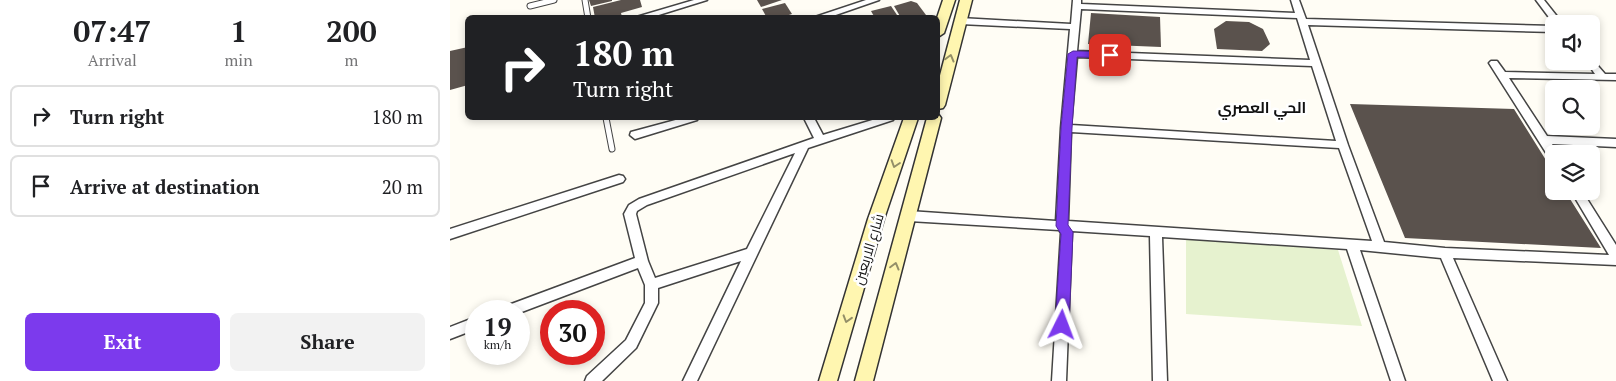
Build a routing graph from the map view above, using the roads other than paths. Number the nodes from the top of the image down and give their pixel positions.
1 (554, 0) edge
2 (585, 0) edge
3 (703, 0) edge
4 (875, 0) edge
5 (949, 0) edge
6 (966, 0) edge
7 (1184, 0) edge
8 (1295, 0) edge
9 (1540, 0) edge
10 (1077, 3) edge
11 (530, 6) dead end
12 (1186, 11) junction
13 (588, 15) edge
14 (648, 15) edge
15 (826, 15) edge
16 (1552, 15) edge
17 (1302, 19) junction
18 (960, 21) junction
19 (1074, 26) junction
20 (940, 27) edge
21 (1545, 29) edge
22 (1073, 54) junction
23 (1315, 63) junction
24 (1494, 63) dead end
25 (1597, 70) edge
26 (1502, 75) junction
27 (1603, 77) junction
28 (1616, 77) edge
29 (940, 97) edge
30 (606, 120) edge
31 (686, 120) edge
32 (810, 120) edge
33 (883, 120) edge
34 (910, 120) edge
35 (933, 120) edge
36 (1066, 128) junction
37 (635, 134) dead end
38 (820, 140) junction
39 (1544, 140) junction
40 (1616, 143) edge
41 (804, 145) junction
42 (1343, 145) junction
43 (1547, 145) edge
44 (612, 149) dead end
45 (619, 179) dead end
46 (1582, 200) edge
47 (909, 216) junction
48 (1062, 226) junction
49 (1156, 232) junction
50 (450, 234) edge
51 (1352, 245) junction
52 (1380, 246) junction
53 (752, 253) junction
54 (1445, 253) junction
55 (1616, 255) edge
56 (642, 260) junction
57 (1616, 260) edge
58 (651, 285) junction
59 (530, 303) edge
60 (465, 327) edge
61 (450, 333) edge
62 (592, 381) edge
63 (690, 381) edge
64 (828, 381) edge
65 (864, 381) edge
66 (1059, 381) edge
67 (1160, 381) edge
68 (1398, 381) edge
69 (1500, 381) edge

1 - 11 lane
2 - 13 lane
3 - 14 street
4 - 15 street
5 - 20 main road
6 - 18 main road
7 - 12 street
8 - 17 street
9 - 16 street
10 - 12 street
10 - 19 street
12 - 17 street
17 - 21 street
17 - 23 street
18 - 19 street
29 -> 18 main road
19 - 22 street
22 - 23 street
22 - 36 street
23 - 42 street
24 - 26 street
25 - 27 street
26 - 27 street
26 - 39 street
27 - 28 street
30 - 44 lane
31 - 37 street
32 - 38 street
33 - 38 street
34 -> 64 main road, شارع الاربعين
35 - 47 main road
36 - 42 street
36 - 48 street
38 - 41 street
39 - 40 street
39 - 43 street
41 - 53 street
41 - 56 street
42 - 52 street
45 - 50 street
46 - 55 street
47 - 48 street
65 -> 47 main road
48 - 49 street
48 - 66 street
49 - 51 street
49 - 67 street
51 - 52 street
51 - 68 street
52 - 54 street
53 - 58 street
53 - 63 street
54 - 57 street
54 - 69 street
56 - 58 street
56 - 59 street
58 - 62 street
60 - 61 street

